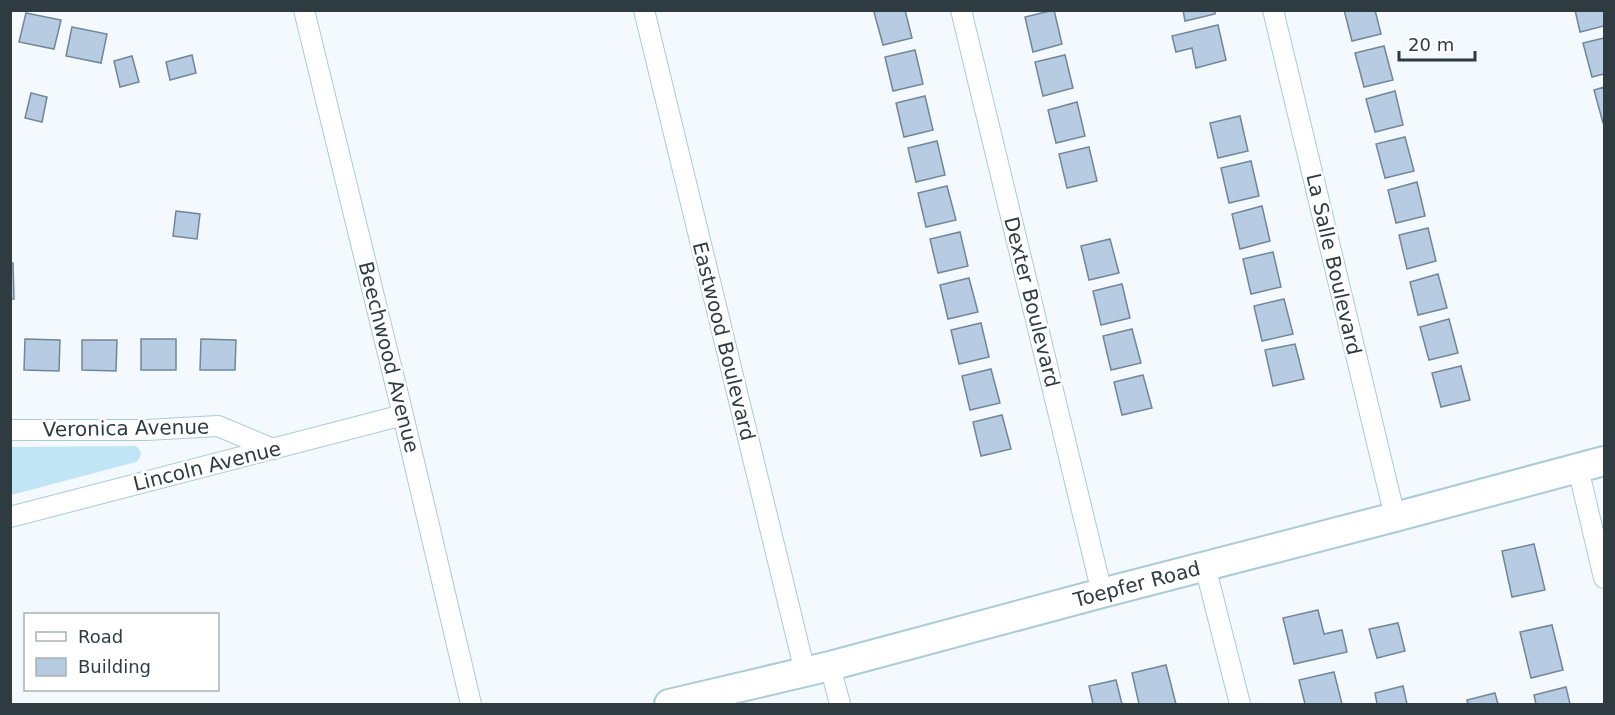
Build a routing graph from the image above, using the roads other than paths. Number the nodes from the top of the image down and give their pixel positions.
1 (304, 10) edge
2 (644, 10) edge
3 (961, 10) edge
4 (1273, 10) edge
5 (403, 415) junction
6 (10, 430) edge
7 (273, 449) junction
8 (1591, 465) edge
9 (10, 517) edge
10 (1395, 517) junction
11 (1205, 566) junction
12 (1605, 578) edge
13 (1102, 593) junction
14 (817, 669) junction
15 (471, 705) edge
16 (669, 705) edge
17 (840, 705) edge
18 (1240, 705) edge

1 - 5 street, Beechwood Avenue
2 - 14 street, Eastwood Boulevard
3 - 13 street, Dexter Boulevard
4 - 10 street, La Salle Boulevard
5 - 7 street, Lincoln Avenue
5 - 15 street, Beechwood Avenue
6 - 7 street, Veronica Avenue
7 - 9 street, Lincoln Avenue
8 - 10 street, Toepfer Road
8 - 12 street
10 - 11 street, Toepfer Road
11 - 13 street, Toepfer Road
11 - 18 street
13 - 14 street, Toepfer Road
14 - 16 street, Toepfer Road
14 - 17 street, Eastwood Boulevard

